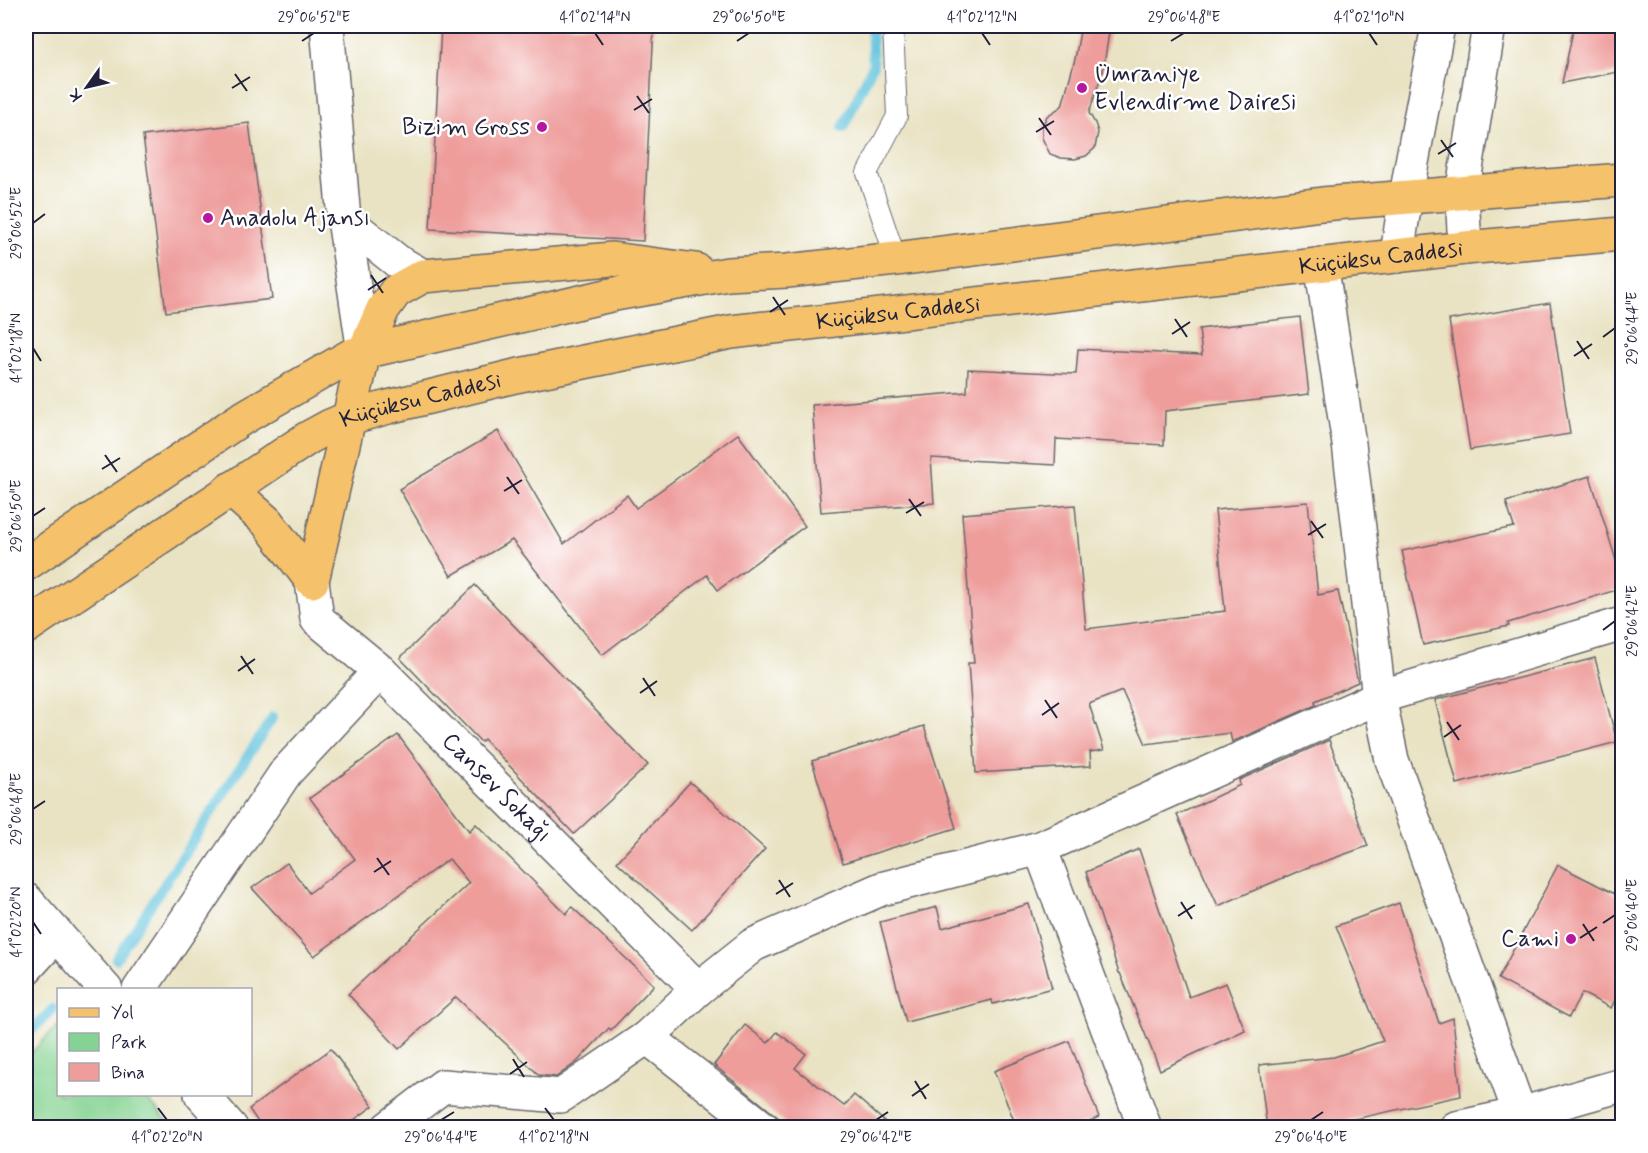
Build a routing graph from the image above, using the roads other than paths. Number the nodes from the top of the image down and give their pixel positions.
1 (327, 26) edge
2 (893, 26) edge
3 (1438, 26) edge
4 (1489, 26) edge
5 (1623, 180) edge
6 (1462, 194) junction
7 (1404, 198) junction
8 (344, 219) junction
9 (1623, 234) edge
10 (1465, 248) junction
11 (1397, 256) junction
12 (896, 259) junction
13 (1321, 264) junction
14 (728, 274) junction
15 (423, 276) junction
16 (364, 352) junction
17 (388, 406) junction
18 (349, 418) junction
19 (230, 489) junction
20 (26, 564) edge
21 (312, 581) junction
22 (26, 627) edge
23 (1621, 632) edge
24 (380, 671) junction
25 (1379, 697) junction
26 (1040, 848) junction
27 (26, 900) edge
28 (57, 934) junction
29 (26, 968) edge
30 (104, 988) edge
31 (141, 988) edge
32 (698, 989) junction
33 (647, 1036) junction
34 (1623, 1085) edge
35 (202, 1096) edge
36 (1522, 1121) edge
37 (231, 1128) edge
38 (388, 1128) edge
39 (763, 1128) edge
40 (1145, 1128) edge
41 (1456, 1128) edge

1 - 8 street
2 - 12 lane
3 - 7 street
4 - 6 street
5 - 6 main road
6 - 7 main road
6 - 10 street
7 - 11 street
7 - 12 main road
8 - 15 street
8 - 16 street
9 - 10 main road, Küçüksu Caddesi
10 - 11 main road, Küçüksu Caddesi
11 - 13 main road, Küçüksu Caddesi
12 - 14 main road
13 - 17 main road, Küçüksu Caddesi
13 - 25 street
14 - 15 main road
14 - 16 main road
15 - 16 main road
16 - 17 main road
16 - 18 main road
16 - 20 main road
17 - 18 main road, Küçüksu Caddesi
18 - 19 main road, Küçüksu Caddesi
18 - 21 main road
19 - 21 main road
19 - 22 main road, Küçüksu Caddesi
21 - 24 street, Cansev Sokağı
23 - 25 street
24 - 31 street
24 - 32 street, Cansev Sokağı
25 - 26 street
25 - 36 street
26 - 32 street
26 - 40 street
27 - 28 street
28 - 29 street
28 - 30 street
32 - 33 street
33 - 38 street
33 - 39 street
34 - 36 street
35 - 37 street
36 - 41 street

